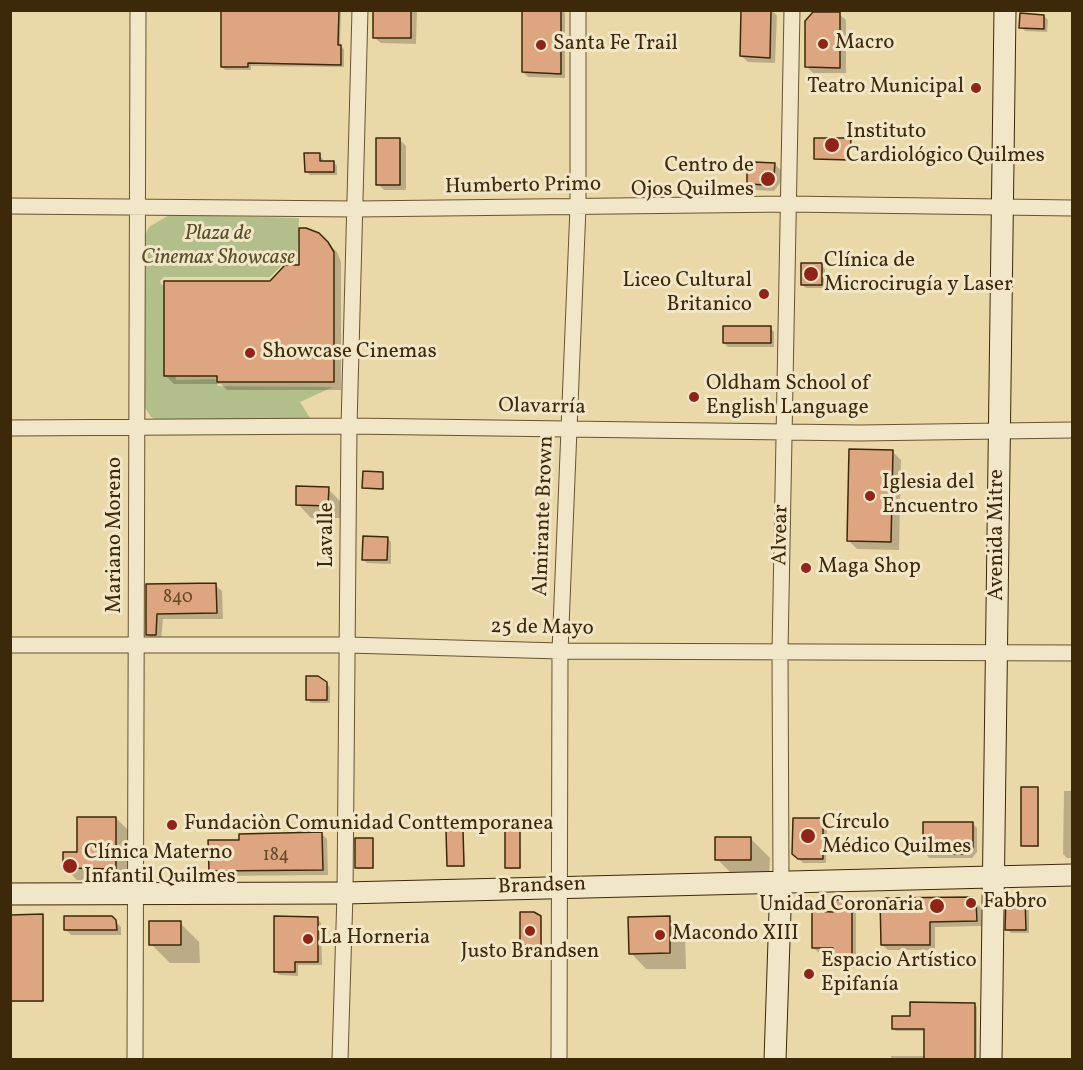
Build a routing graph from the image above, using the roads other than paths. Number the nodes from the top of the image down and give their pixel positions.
1 (138, 10) edge
2 (360, 10) edge
3 (578, 10) edge
4 (792, 10) edge
5 (1005, 10) edge
6 (788, 204) junction
7 (10, 206) edge
8 (137, 207) junction
9 (578, 207) junction
10 (1002, 208) junction
11 (1072, 208) edge
12 (356, 209) junction
13 (350, 426) junction
14 (10, 428) edge
15 (136, 428) junction
16 (570, 430) junction
17 (999, 430) junction
18 (1072, 430) edge
19 (784, 432) junction
20 (10, 645) edge
21 (348, 645) junction
22 (137, 646) junction
23 (560, 651) junction
24 (780, 651) junction
25 (998, 653) junction
26 (1072, 653) edge
27 (1072, 875) edge
28 (995, 877) junction
29 (781, 881) junction
30 (559, 886) junction
31 (345, 893) junction
32 (10, 894) edge
33 (136, 894) junction
34 (135, 1059) edge
35 (340, 1059) edge
36 (560, 1059) edge
37 (776, 1059) edge
38 (991, 1059) edge

1 - 8 street, Mariano Moreno
2 - 12 street, Lavalle
3 - 9 street, Almirante Brown
4 - 6 street, Alvear
5 - 10 main road, Avenida Mitre
6 - 9 street, Humberto Primo
6 - 10 street, Humberto Primo
6 - 19 street, Alvear
7 - 8 street, Humberto Primo
8 - 12 street, Humberto Primo
8 - 15 street, Mariano Moreno
9 - 12 street, Humberto Primo
9 - 16 street, Almirante Brown
10 - 11 street, Humberto Primo
10 - 17 main road, Avenida Mitre
12 - 13 street, Lavalle
13 - 15 street, Olavarría
13 - 16 street, Olavarría
13 - 21 street, Lavalle
14 - 15 street, Olavarría
15 - 22 street, Mariano Moreno
16 - 19 street, Olavarría
16 - 23 street, Almirante Brown
17 - 18 street, Olavarría
17 - 19 street, Olavarría
17 - 25 main road, Avenida Mitre
19 - 24 street, Alvear
20 - 22 street, 25 de Mayo
21 - 22 street, 25 de Mayo
21 - 23 street, 25 de Mayo
21 - 31 street, Lavalle
22 - 33 street, Mariano Moreno
23 - 24 street, 25 de Mayo
23 - 30 street, Almirante Brown
24 - 25 street, 25 de Mayo
24 - 29 street, Alvear
25 - 26 street, 25 de Mayo
25 - 28 main road, Avenida Mitre
27 - 28 main road, Brandsen
28 - 29 main road, Brandsen
28 - 38 main road, Avenida Mitre
29 - 30 main road, Brandsen
29 - 37 main road, Alvear
30 - 31 main road, Brandsen
30 - 36 street, Almirante Brown
31 - 33 main road, Brandsen
31 - 35 street, Lavalle
32 - 33 main road, Brandsen
33 - 34 street, Mariano Moreno

